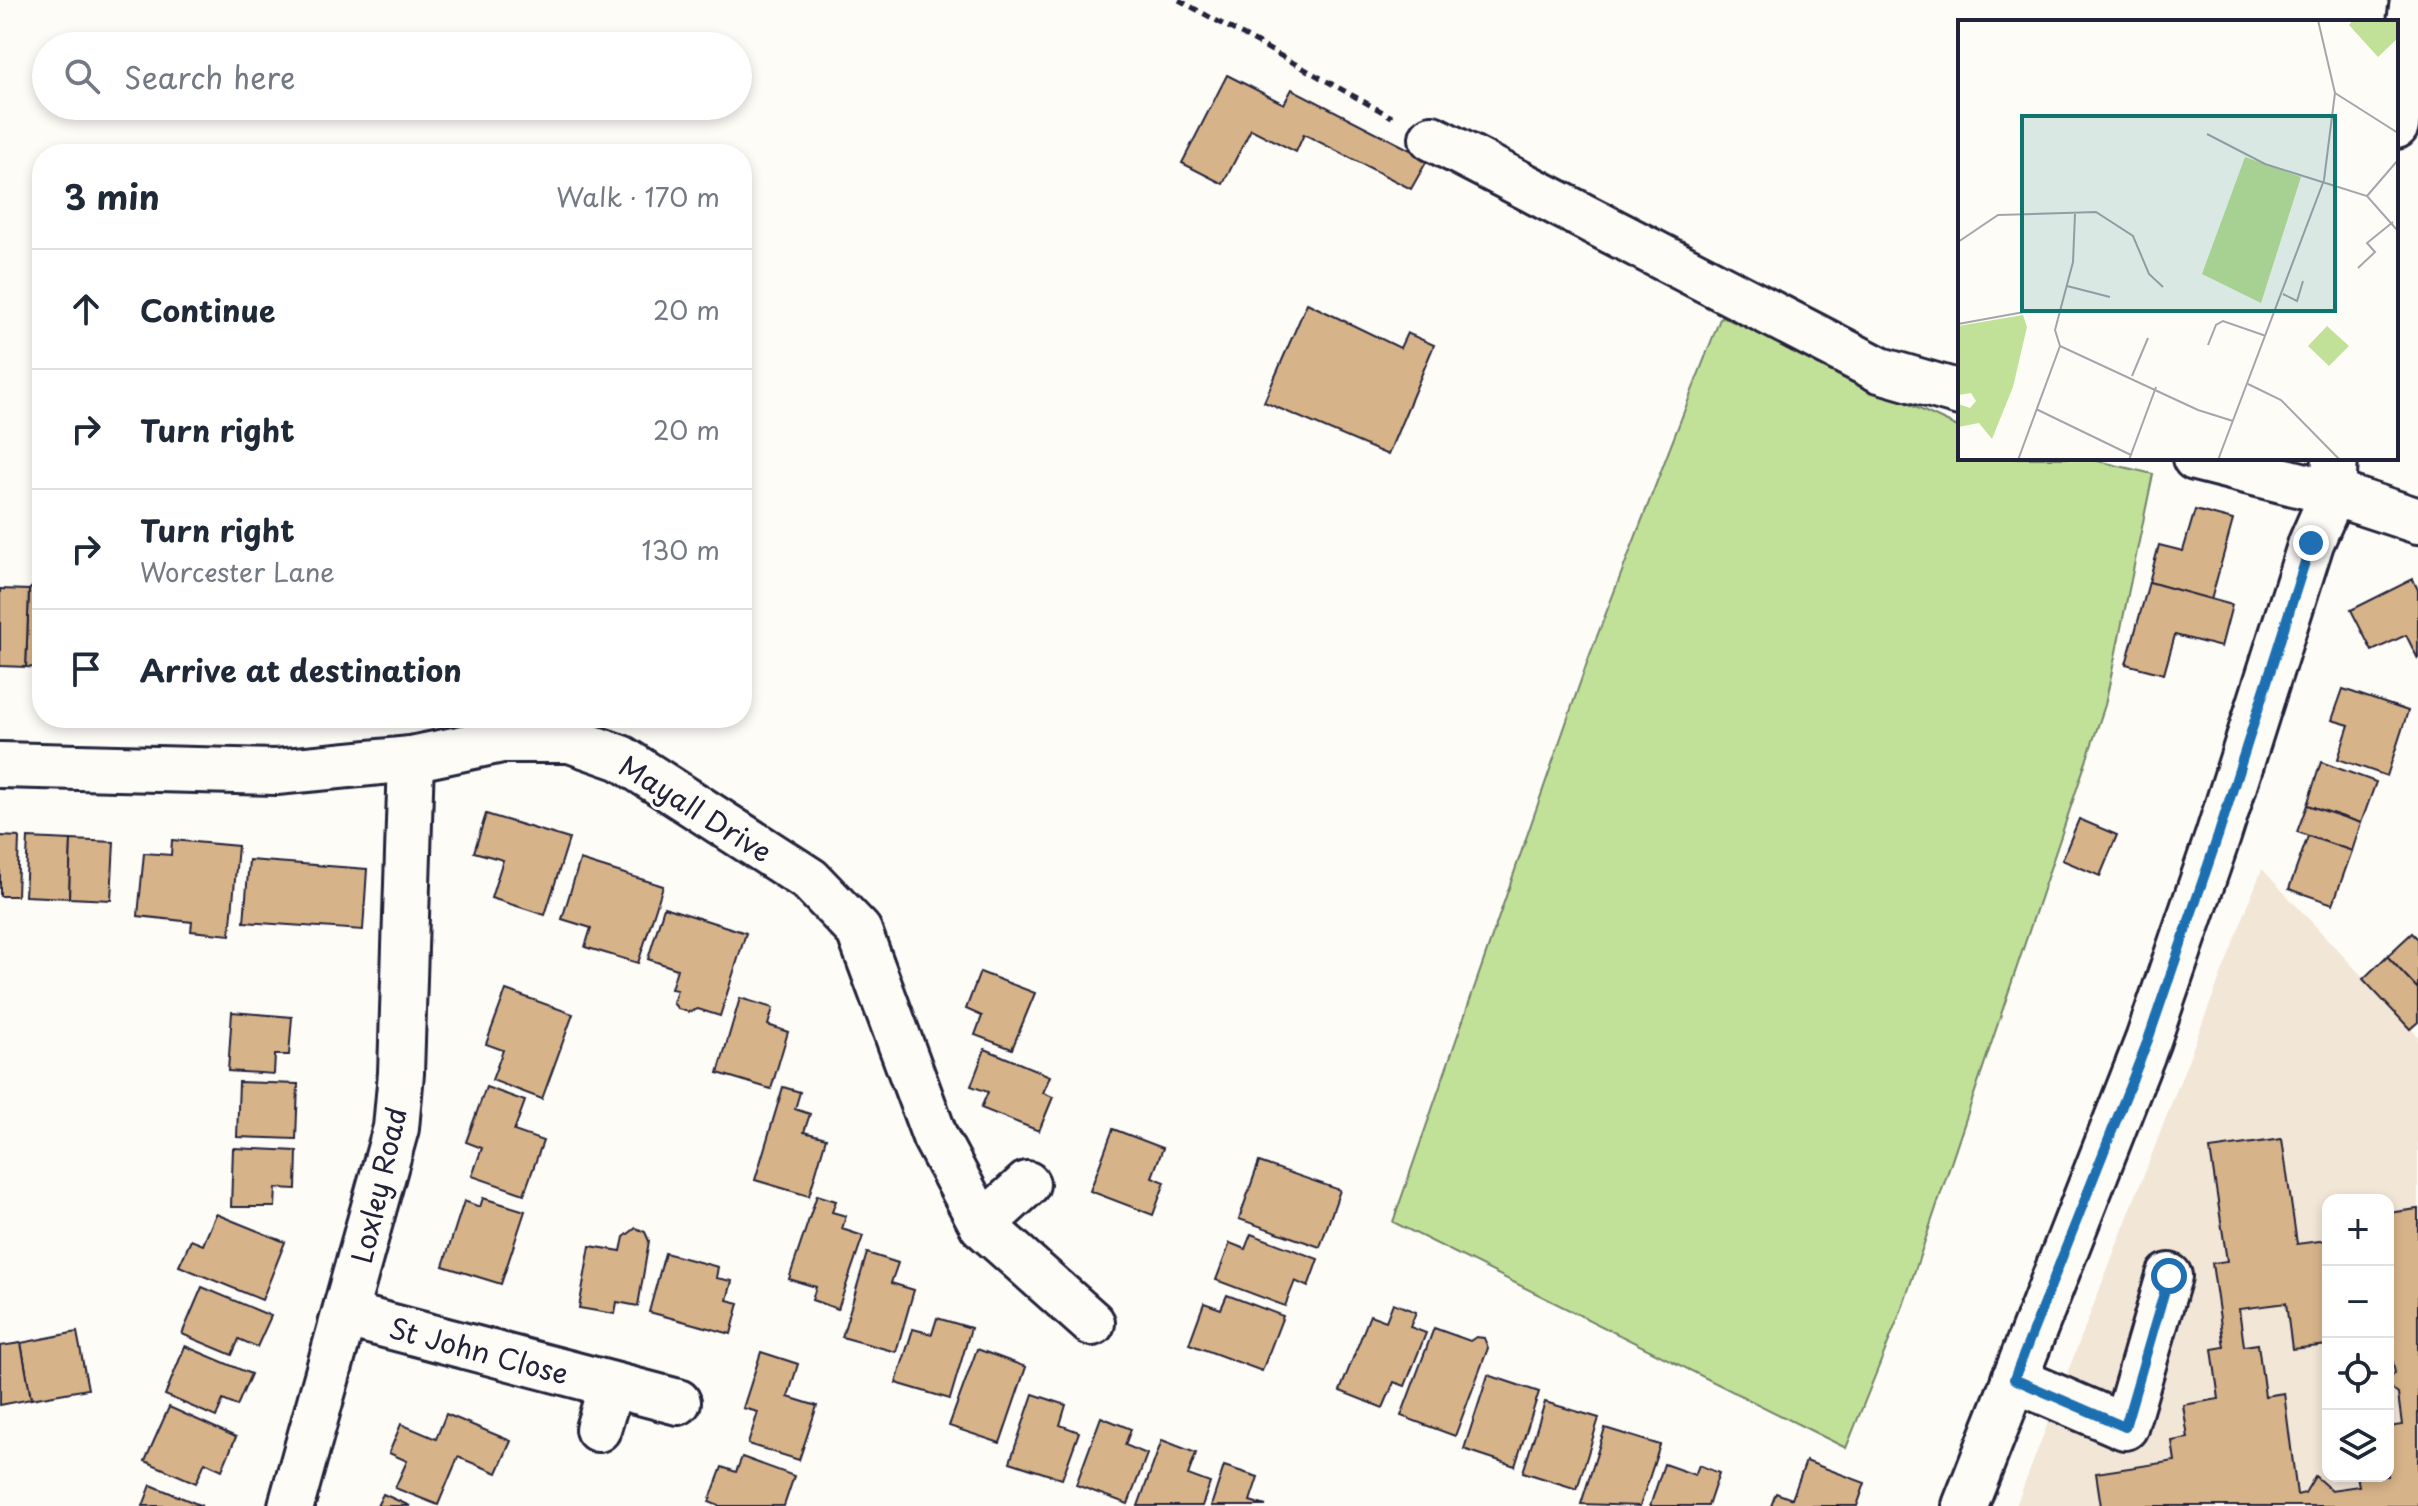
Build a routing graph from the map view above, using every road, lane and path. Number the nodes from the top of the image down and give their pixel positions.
1 (1179, 0) edge
2 (2413, 0) edge
3 (2398, 111) edge
4 (1432, 138) joint
5 (1958, 392) edge
6 (2210, 460) edge
7 (2334, 476) edge
8 (2418, 521) edge
9 (411, 759) junction
10 (0, 765) edge
11 (1027, 1184) dead end
12 (982, 1225) junction
13 (2169, 1276) dead end
14 (347, 1315) junction
15 (1092, 1323) dead end
16 (2014, 1379) junction
17 (611, 1386) junction
18 (678, 1402) dead end
19 (598, 1429) dead end
20 (291, 1506) edge
21 (1965, 1506) edge

1 - 4 path
2 - 3 street
4 - 5 street
6 - 7 street
7 - 8 street
7 - 16 street
9 - 10 street, Mayall Drive
9 - 12 street, Mayall Drive
9 - 14 street, Loxley Road
11 - 12 street
12 - 15 street, Mayall Drive
13 - 16 street
14 - 17 street, St John Close
14 - 20 street, Loxley Road
16 - 21 street
17 - 18 street, St John Close
17 - 19 street

